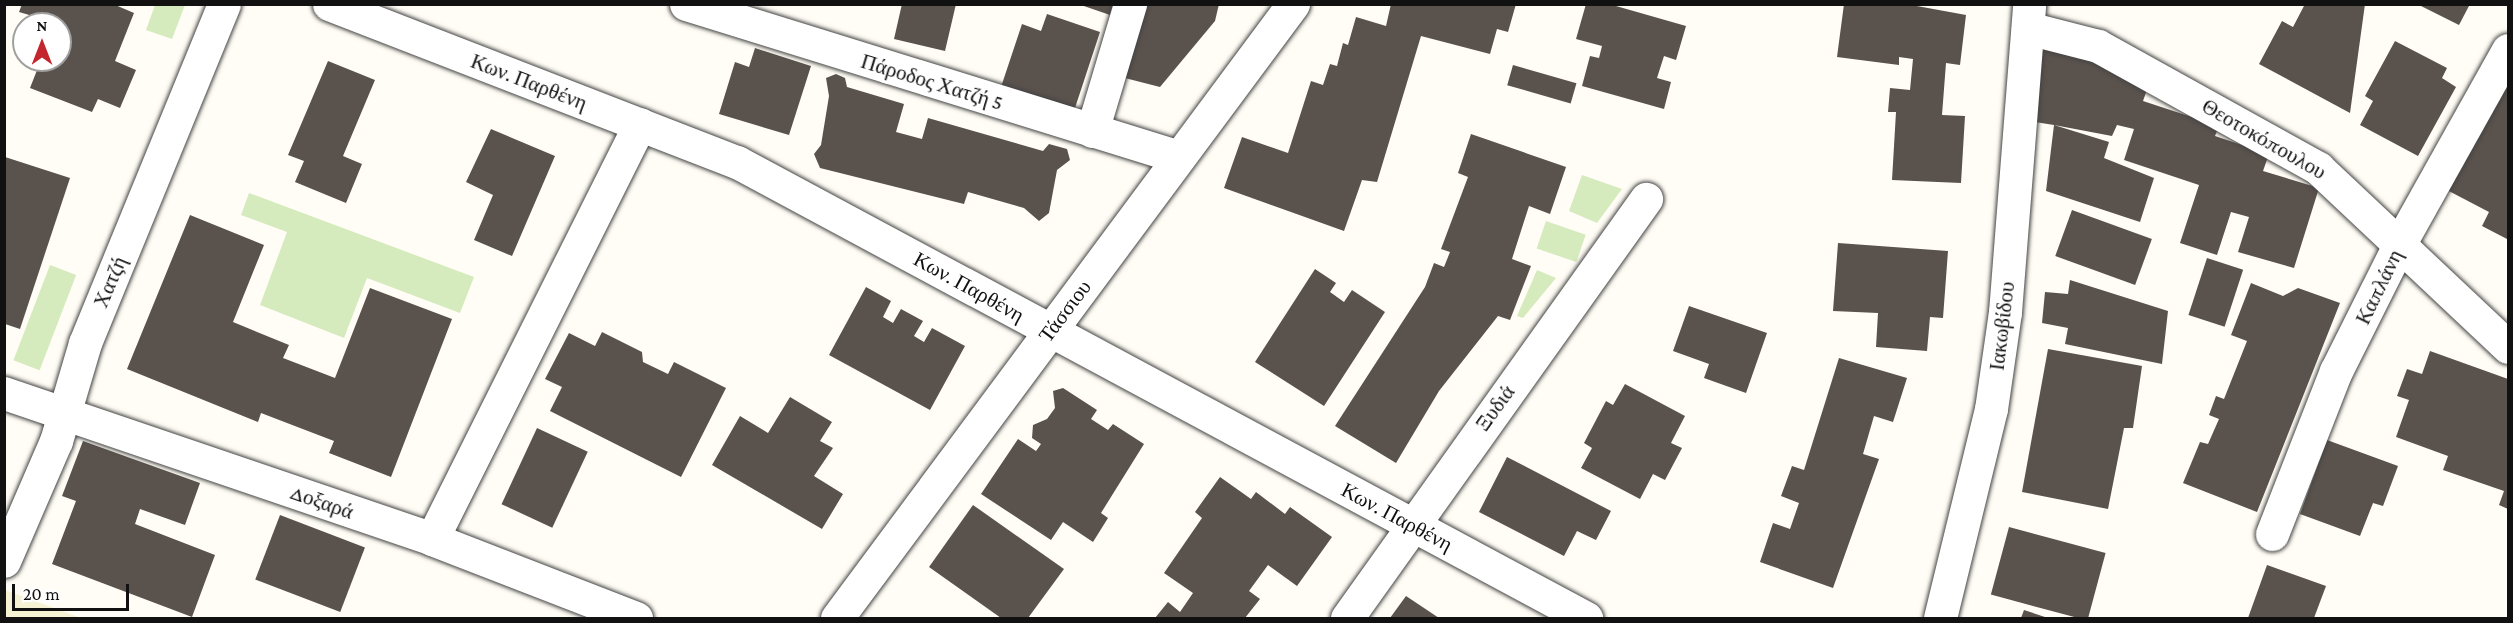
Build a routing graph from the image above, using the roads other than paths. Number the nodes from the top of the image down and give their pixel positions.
1 (224, 4) edge
2 (329, 4) edge
3 (686, 4) edge
4 (1130, 4) edge
5 (1293, 4) edge
6 (2029, 16) edge
7 (2508, 50) edge
8 (640, 124) junction
9 (1092, 131) junction
10 (1179, 157) junction
11 (1646, 199) dead end
12 (2400, 243) junction
13 (1050, 332) junction
14 (2508, 347) edge
15 (4, 393) edge
16 (64, 415) junction
17 (1411, 525) junction
18 (2272, 534) dead end
19 (432, 539) junction
20 (4, 561) edge
21 (636, 618) edge
22 (837, 618) edge
23 (1347, 618) edge
24 (1586, 618) edge
25 (1940, 618) edge

1 - 16 street, Χατζή
2 - 8 street, Κων. Παρθένη
3 - 9 street, Πάροδος Χατζή 5
4 - 9 street
5 - 10 street, Τάσσιου
6 - 12 street, Θεοτοκόπουλου
6 - 25 street, Ιακωβίδου
7 - 12 street, Καπλάνη
8 - 13 street, Κων. Παρθένη
8 - 19 street
9 - 10 street, Πάροδος Χατζή 5
10 - 13 street, Τάσσιου
11 - 17 street, Ξυδιά
12 - 14 street, Θεοτοκόπουλου
12 - 18 street, Καπλάνη
13 - 17 street, Κων. Παρθένη
13 - 22 street, Τάσσιου
15 - 16 street, Δοξαρά
16 - 19 street, Δοξαρά
16 - 20 street, Χατζή
17 - 23 street, Ξυδιά
17 - 24 street, Κων. Παρθένη
19 - 21 street, Δοξαρά

